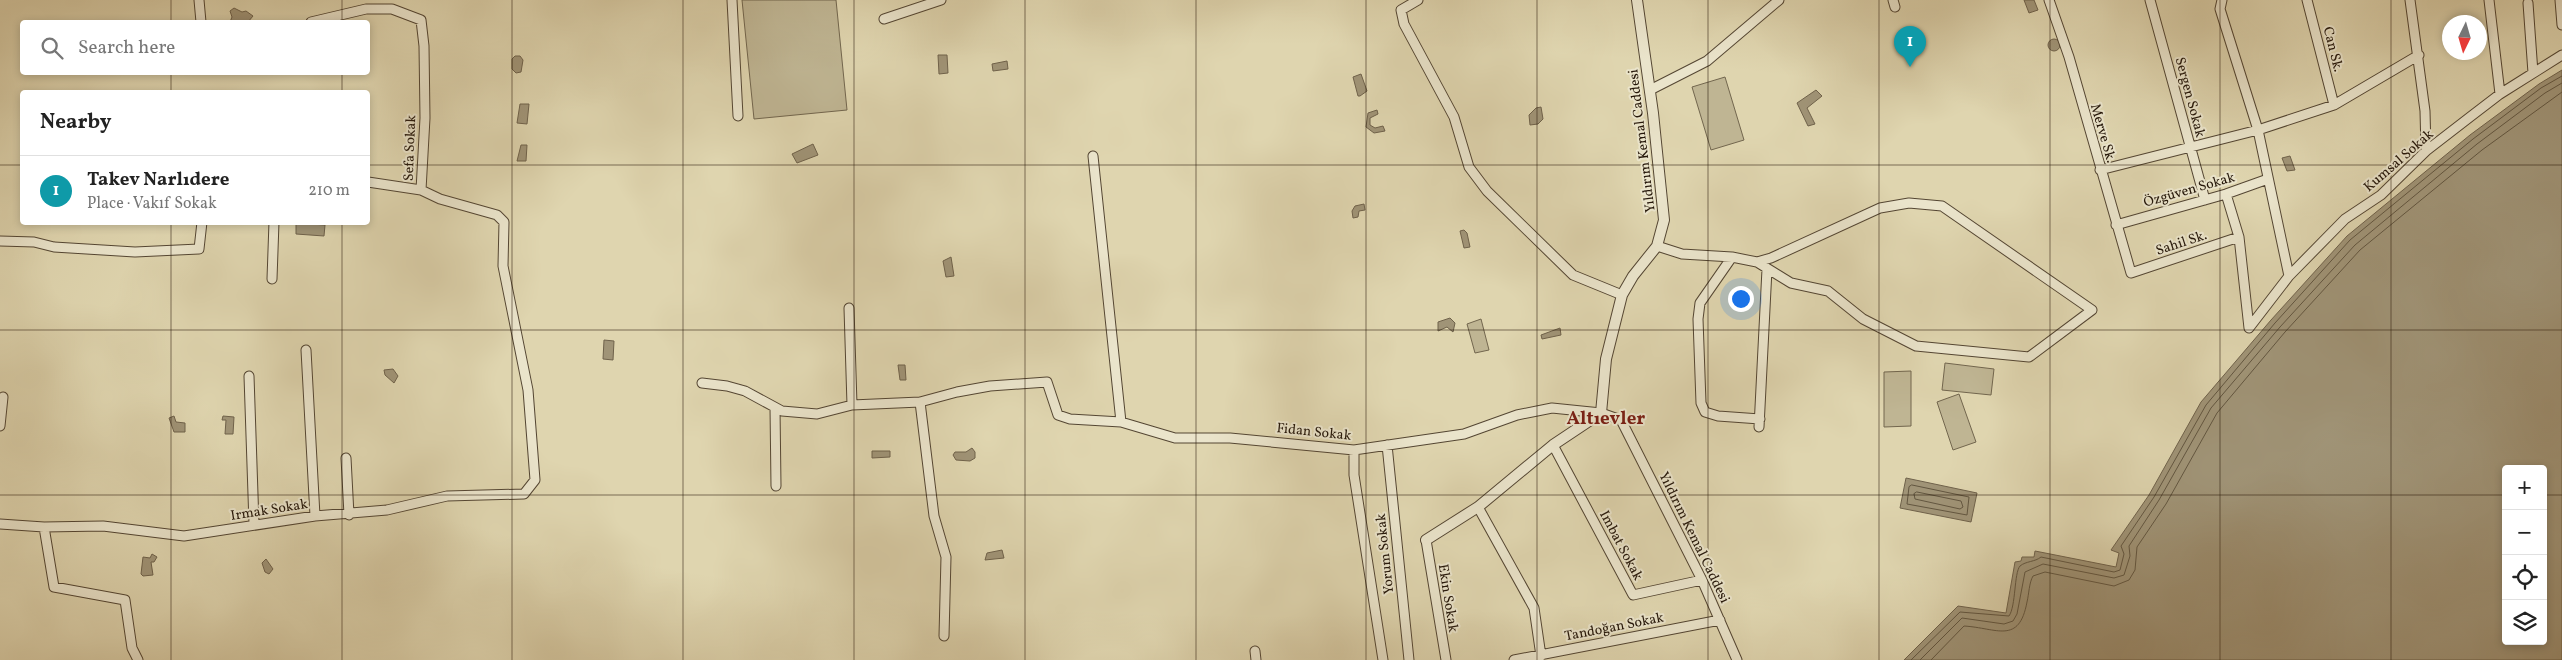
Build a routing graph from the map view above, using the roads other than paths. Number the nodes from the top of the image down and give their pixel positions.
1 (199, 0) edge
2 (732, 0) edge
3 (941, 0) edge
4 (1418, 0) edge
5 (1637, 0) edge
6 (1779, 0) edge
7 (2049, 0) edge
8 (2150, 0) edge
9 (2222, 0) edge
10 (2307, 0) edge
11 (2410, 0) edge
12 (2489, 0) edge
13 (2560, 0) edge
14 (2528, 3) dead end
15 (884, 19) dead end
16 (201, 20) edge
17 (319, 20) edge
18 (2562, 25) edge
19 (2419, 55) junction
20 (2562, 55) edge
21 (2533, 73) junction
22 (1650, 90) junction
23 (2500, 94) junction
24 (2334, 105) junction
25 (738, 116) dead end
26 (2258, 130) junction
27 (2189, 146) junction
28 (2426, 151) junction
29 (1093, 156) dead end
30 (2100, 170) junction
31 (2268, 179) junction
32 (370, 182) edge
33 (421, 190) junction
34 (2226, 194) junction
35 (2205, 200) junction
36 (202, 225) edge
37 (274, 225) edge
38 (2116, 225) junction
39 (2239, 237) junction
40 (0, 241) edge
41 (1657, 246) junction
42 (1732, 257) junction
43 (1758, 262) junction
44 (1767, 269) junction
45 (2131, 273) joint
46 (2289, 276) junction
47 (272, 279) dead end
48 (1622, 295) junction
49 (849, 308) dead end
50 (306, 350) dead end
51 (250, 376) dead end
52 (702, 383) dead end
53 (3, 397) dead end
54 (920, 402) junction
55 (852, 405) junction
56 (775, 408) junction
57 (1601, 413) junction
58 (1121, 422) junction
59 (0, 426) edge
60 (1388, 445) junction
61 (1553, 445) junction
62 (1354, 450) junction
63 (346, 458) dead end
64 (535, 480) joint
65 (776, 486) dead end
66 (1478, 506) junction
67 (348, 515) junction
68 (315, 516) junction
69 (0, 524) edge
70 (254, 524) junction
71 (44, 527) junction
72 (1426, 540) joint
73 (1702, 580) junction
74 (1720, 620) junction
75 (944, 636) dead end
76 (1565, 650) junction
77 (1541, 656) junction
78 (138, 660) edge
79 (1383, 660) edge
80 (1409, 660) edge
81 (1446, 660) edge
82 (1514, 660) edge
83 (1567, 660) edge
84 (1737, 660) edge

1 - 16 street
2 - 25 street
3 - 15 street
4 - 48 street
5 - 22 street, Yıldırım Kemal Caddesi
6 - 22 street
7 - 30 street, Merve Sk.
8 - 27 street, Sergen Sokak
9 - 26 street
10 - 24 street, Can Sk.
11 - 19 street
12 - 23 street
13 - 18 street
14 - 21 street
17 - 33 street, Sefa Sokak
19 - 24 street
19 - 28 street
20 - 21 street, Kumsal Sokak
21 - 23 street, Kumsal Sokak
22 - 41 street, Yıldırım Kemal Caddesi
23 - 28 street, Kumsal Sokak
24 - 26 street
26 - 27 street
26 - 31 street
27 - 30 street
27 - 35 street, Sergen Sokak
28 - 46 street, Kumsal Sokak
29 - 58 street
30 - 38 street, Merve Sk.
31 - 34 street, Özgüven Sokak
31 - 46 street
32 - 33 street
33 - 64 street, Sefa Sokak
34 - 35 street, Özgüven Sokak
34 - 39 street
35 - 38 street, Özgüven Sokak
36 - 40 street
37 - 47 street
38 - 45 street, Merve Sk.
39 - 45 street, Sahil Sk.
39 - 46 street, Kumsal Sokak
41 - 42 street
41 - 48 street, Yıldırım Kemal Caddesi
42 - 43 street
42 - 44 street
43 - 44 street
43 - 44 street
48 - 57 street, Yıldırım Kemal Caddesi
49 - 55 street
50 - 68 street
51 - 70 street
52 - 56 street
53 - 59 street
54 - 55 street
54 - 58 street, Fidan Sokak
54 - 75 street
55 - 56 street
56 - 65 street
57 - 60 street, Fidan Sokak
57 - 61 street
57 - 73 street, Yıldırım Kemal Caddesi
58 - 62 street, Fidan Sokak
60 - 62 street, Fidan Sokak
60 - 80 street, Yorum Sokak
61 - 66 street
61 - 73 street, Imbat Sokak
62 - 79 street
63 - 67 street
64 - 67 street, Irmak Sokak
66 - 72 street
66 - 77 street
67 - 68 street, Irmak Sokak
68 - 70 street, Irmak Sokak
69 - 71 street, Irmak Sokak
70 - 71 street, Irmak Sokak
71 - 78 street
72 - 81 street, Ekin Sokak
73 - 74 street, Yıldırım Kemal Caddesi
74 - 76 street, Tandoğan Sokak
74 - 84 street, Yıldırım Kemal Caddesi
76 - 77 street, Tandoğan Sokak
76 - 83 street
77 - 82 street, Tandoğan Sokak

